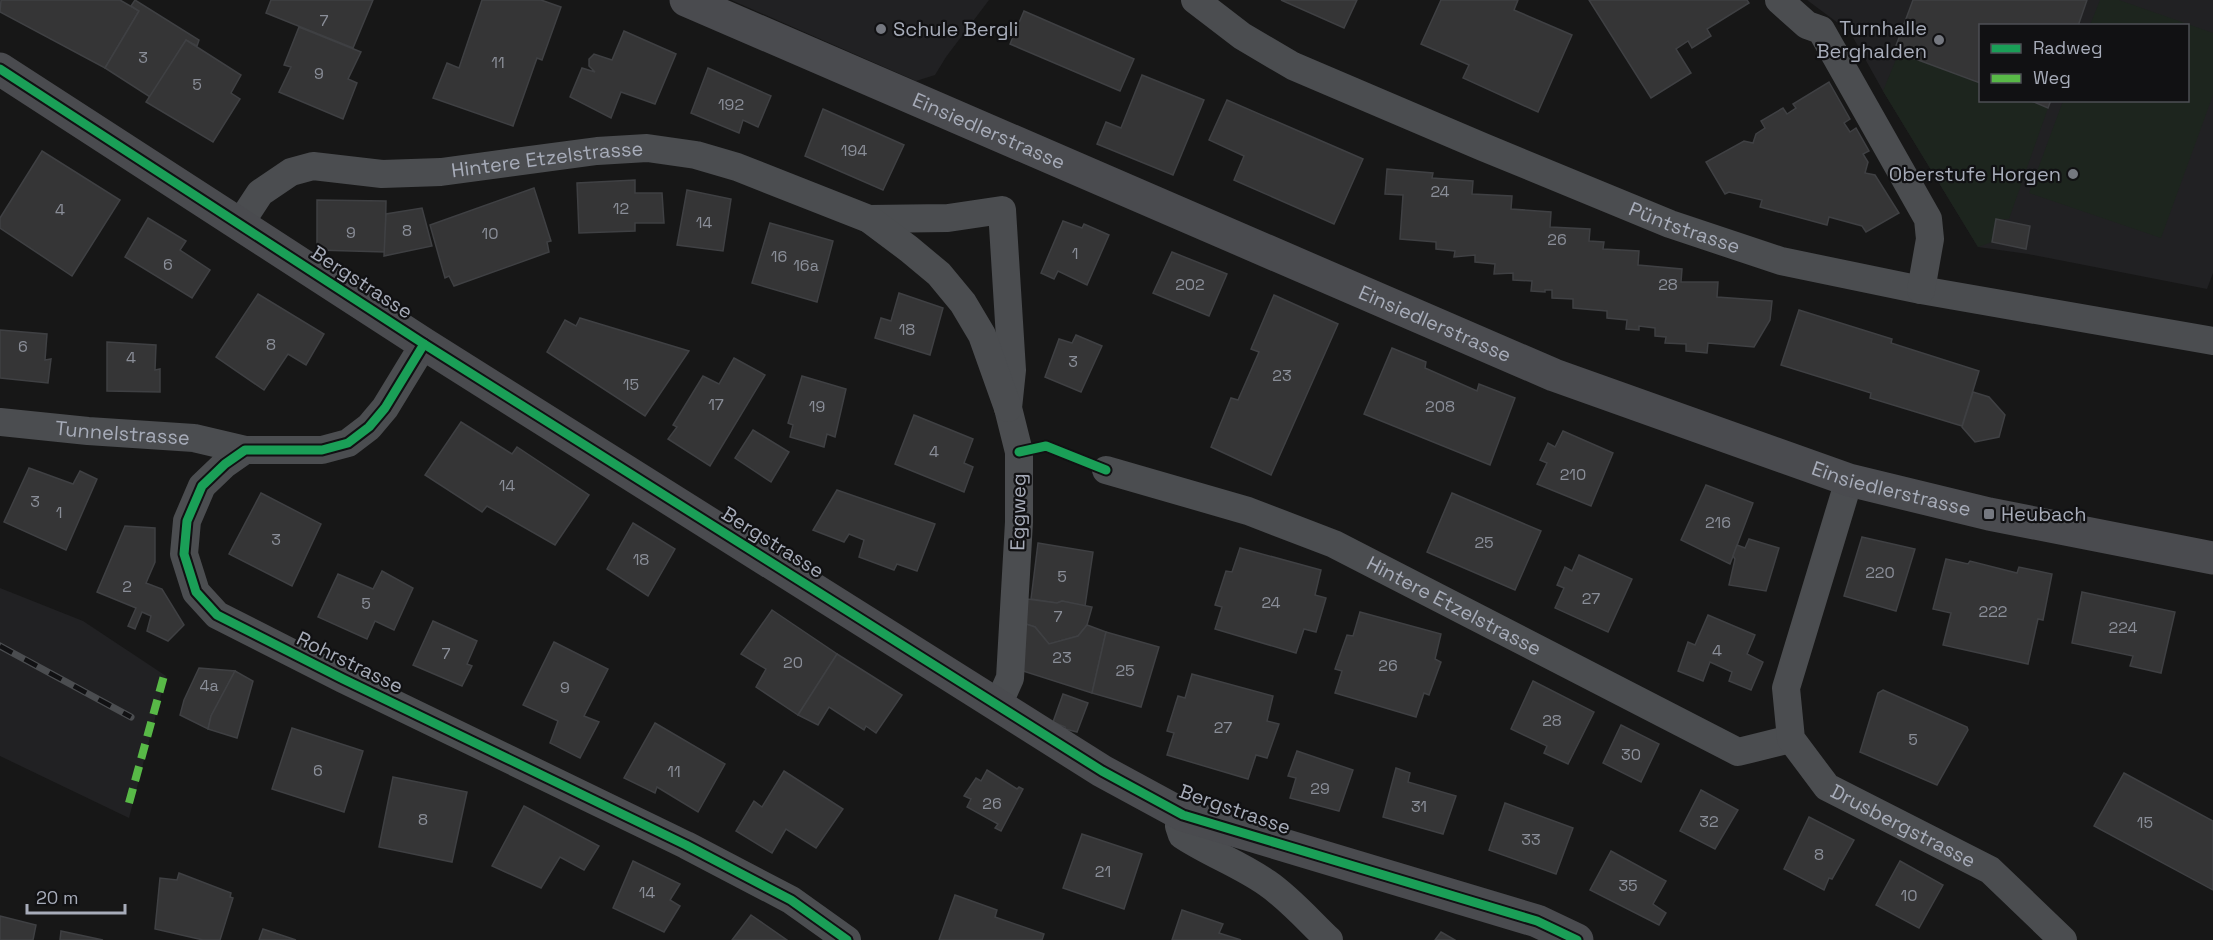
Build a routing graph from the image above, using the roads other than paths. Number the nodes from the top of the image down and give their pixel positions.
1 (686, 0) edge
2 (1195, 0) edge
3 (1779, 0) edge
4 (0, 69) edge
5 (1002, 210) joint
6 (869, 219) junction
7 (239, 225) junction
8 (1921, 290) junction
9 (2212, 339) edge
10 (424, 344) junction
11 (1008, 408) junction
12 (0, 422) edge
13 (245, 450) junction
14 (1106, 470) dead end
15 (1849, 480) junction
16 (2213, 558) edge
17 (998, 705) junction
18 (1791, 739) junction
19 (1184, 815) junction
20 (846, 940) edge
21 (1329, 940) edge
22 (1576, 940) edge
23 (2063, 940) edge

1 - 15 street, Einsiedlerstrasse
2 - 8 street, Püntstrasse
3 - 8 street
4 - 7 street, Bergstrasse
5 - 6 street, Hintere Etzelstrasse
5 - 11 street, Eggweg
6 - 7 street, Hintere Etzelstrasse
6 - 11 street, Hintere Etzelstrasse
7 - 10 street, Bergstrasse
8 - 9 street, Püntstrasse
10 - 13 street
10 - 17 street, Bergstrasse
11 - 17 street, Eggweg
12 - 13 street, Tunnelstrasse
13 - 20 street, Rohrstrasse
14 - 18 street, Hintere Etzelstrasse
15 - 16 street, Einsiedlerstrasse
15 - 18 street
17 - 19 street, Bergstrasse
18 - 23 street, Drusbergstrasse
19 - 21 street
19 - 22 street, Bergstrasse

